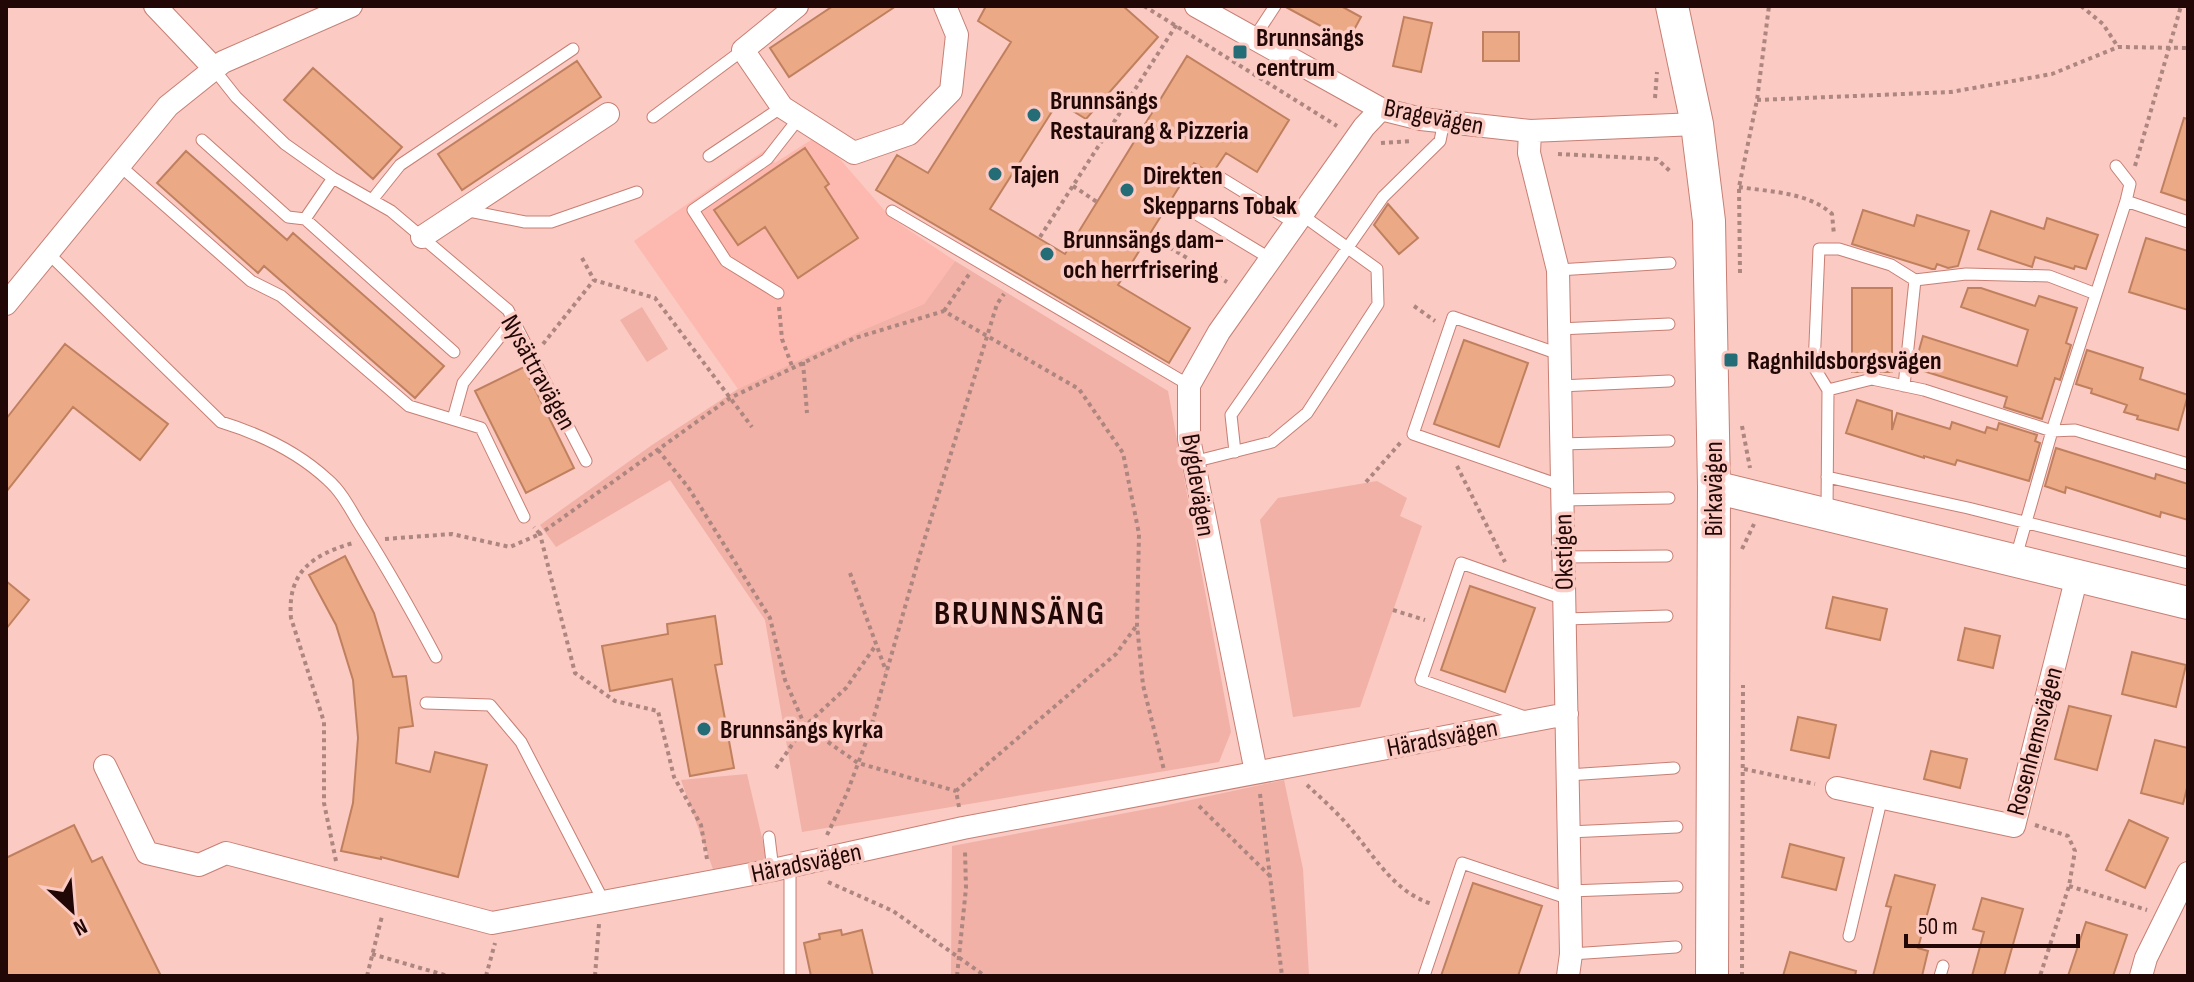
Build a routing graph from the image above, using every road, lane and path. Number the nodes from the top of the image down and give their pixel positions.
1 (155, 6) edge
2 (351, 6) edge
3 (797, 6) edge
4 (945, 6) edge
5 (1275, 6) edge
6 (1672, 6) edge
7 (2081, 6) edge
8 (2181, 6) edge
9 (1190, 11) edge
10 (1254, 38) junction
11 (2118, 47) junction
12 (2168, 47) junction
13 (2188, 48) edge
14 (573, 49) dead end
15 (743, 50) junction
16 (213, 67) junction
17 (1757, 100) dead end
18 (1381, 109) junction
19 (791, 112) junction
20 (608, 114) dead end
21 (653, 117) dead end
22 (1444, 121) junction
23 (1697, 124) junction
24 (202, 140) dead end
25 (1529, 142) junction
26 (709, 156) dead end
27 (119, 165) junction
28 (2116, 166) dead end
29 (1671, 172) dead end
30 (333, 178) junction
31 (1221, 178) dead end
32 (2130, 184) junction
33 (1073, 186) junction
34 (1739, 187) dead end
35 (637, 192) dead end
36 (372, 200) junction
37 (2126, 201) junction
38 (1097, 202) dead end
39 (463, 210) junction
40 (892, 211) dead end
41 (1198, 215) dead end
42 (305, 219) junction
43 (1299, 220) junction
44 (2188, 222) edge
45 (1149, 235) dead end
46 (422, 237) junction
47 (1040, 237) dead end
48 (1346, 247) junction
49 (1836, 249) junction
50 (46, 251) junction
51 (582, 258) dead end
52 (1271, 259) junction
53 (978, 261) junction
54 (1670, 263) dead end
55 (1558, 270) junction
56 (594, 280) junction
57 (1915, 280) junction
58 (778, 293) joint
59 (1247, 293) junction
60 (2096, 294) junction
61 (6, 304) edge
62 (997, 304) dead end
63 (1414, 306) dead end
64 (944, 311) junction
65 (514, 319) junction
66 (1669, 324) dead end
67 (1559, 329) junction
68 (1448, 330) junction
69 (987, 338) junction
70 (454, 352) dead end
71 (1559, 354) junction
72 (534, 356) junction
73 (803, 362) junction
74 (792, 366) junction
75 (1669, 381) dead end
76 (1189, 385) junction
77 (1560, 386) junction
78 (1904, 386) junction
79 (1828, 390) junction
80 (730, 398) junction
81 (807, 413) dead end
82 (453, 419) junction
83 (752, 427) dead end
84 (2052, 431) junction
85 (1413, 434) junction
86 (1669, 441) dead end
87 (1561, 444) junction
88 (1447, 446) junction
89 (658, 450) junction
90 (1235, 452) junction
91 (586, 461) dead end
92 (1193, 462) junction
93 (2188, 464) edge
94 (1827, 477) junction
95 (1366, 482) dead end
96 (1714, 487) junction
97 (1562, 493) junction
98 (1669, 498) dead end
99 (1827, 515) junction
100 (524, 517) dead end
101 (2026, 522) junction
102 (540, 534) junction
103 (370, 540) junction
104 (1667, 556) dead end
105 (1563, 557) junction
106 (2014, 561) junction
107 (2188, 563) edge
108 (850, 573) dead end
109 (2077, 576) junction
110 (1516, 582) junction
111 (2188, 603) edge
112 (1564, 609) junction
113 (1393, 610) dead end
114 (1667, 616) dead end
115 (1440, 624) junction
116 (1137, 625) junction
117 (876, 645) junction
118 (436, 657) dead end
119 (886, 673) junction
120 (426, 703) dead end
121 (1567, 714) junction
122 (1532, 720) junction
123 (805, 726) junction
124 (858, 763) junction
125 (105, 766) dead end
126 (1289, 766) junction
127 (776, 768) dead end
128 (1674, 768) dead end
129 (1744, 769) dead end
130 (1256, 772) junction
131 (1568, 775) junction
132 (1174, 787) junction
133 (1837, 788) joint
134 (956, 791) junction
135 (1882, 797) junction
136 (2016, 819) junction
137 (1677, 827) dead end
138 (963, 828) junction
139 (1569, 832) junction
140 (829, 834) dead end
141 (769, 837) dead end
142 (782, 868) junction
143 (2188, 873) edge
144 (1271, 878) junction
145 (711, 881) junction
146 (340, 883) junction
147 (2069, 886) junction
148 (1677, 887) dead end
149 (387, 895) junction
150 (1570, 895) junction
151 (604, 902) junction
152 (1447, 908) junction
153 (2167, 916) junction
154 (500, 921) junction
155 (1849, 936) dead end
156 (1676, 947) dead end
157 (372, 954) junction
158 (959, 959) junction
159 (1570, 965) edge
160 (367, 976) edge
161 (448, 976) edge
162 (486, 976) edge
163 (595, 976) edge
164 (790, 976) edge
165 (957, 976) edge
166 (985, 976) edge
167 (1282, 976) edge
168 (1424, 976) edge
169 (1712, 976) edge
170 (2040, 976) edge
171 (2141, 976) edge

1 - 16 street
2 - 16 street
3 - 15 street
4 - 19 street
5 - 10 lane
6 - 23 street, Birkavägen
7 - 11 path
8 - 12 path
9 - 10 street, Bragevägen
9 - 33 path
10 - 18 street, Bragevägen
11 - 12 path
11 - 17 path
12 - 13 path
12 - 32 path
14 - 36 lane
15 - 19 street
15 - 21 lane
16 - 27 street
16 - 30 lane, Nysättravägen
18 - 22 street, Bragevägen
18 - 43 street, Bygdevägen
19 - 26 lane
19 - 58 lane
20 - 39 street
22 - 25 street, Bragevägen
22 - 48 lane
23 - 25 street, Bragevägen
23 - 96 street, Birkavägen
24 - 42 lane
25 - 29 path
25 - 55 street, Okstigen
27 - 50 street
27 - 82 lane
28 - 32 lane
30 - 36 lane, Nysättravägen
30 - 42 lane
31 - 43 lane
32 - 37 lane
33 - 38 path
33 - 47 path
34 - 49 path
35 - 39 lane
36 - 46 lane, Nysättravägen
37 - 44 lane
37 - 60 lane
39 - 46 street
40 - 53 lane
41 - 52 lane
42 - 70 lane
43 - 48 lane
43 - 52 street, Bygdevägen
45 - 59 path
46 - 65 lane, Nysättravägen
48 - 90 lane
48 - 90 lane
49 - 57 lane
49 - 79 lane
50 - 61 street
50 - 103 lane
51 - 56 path
52 - 59 street, Bygdevägen
53 - 64 path
53 - 76 lane
54 - 55 lane
55 - 67 street, Okstigen
56 - 72 path
56 - 80 path
57 - 60 lane
57 - 78 lane
58 - 74 path
59 - 76 street, Bygdevägen
60 - 84 lane
62 - 69 path
63 - 68 path
64 - 69 path
64 - 73 path
65 - 72 lane, Nysättravägen
65 - 82 lane
66 - 67 lane
67 - 71 street, Okstigen
68 - 71 lane
68 - 85 lane
69 - 116 path
69 - 119 path
71 - 77 street, Okstigen
72 - 91 lane, Nysättravägen
73 - 74 path
73 - 81 path
74 - 80 path
75 - 77 lane
76 - 92 street, Bygdevägen
77 - 87 street, Okstigen
78 - 79 lane
78 - 84 lane
79 - 94 lane
80 - 83 path
80 - 89 path
82 - 100 lane
84 - 93 lane
84 - 101 lane
85 - 88 lane
85 - 95 path
86 - 87 lane
87 - 97 street, Okstigen
88 - 97 lane
88 - 110 path
89 - 102 path
89 - 123 path
90 - 92 lane
92 - 130 street, Bygdevägen
94 - 99 lane
94 - 101 lane
96 - 99 street
96 - 169 street, Birkavägen
97 - 98 lane
97 - 105 street, Okstigen
99 - 106 street
101 - 106 lane
101 - 107 lane
102 - 103 path
102 - 145 path
103 - 118 lane
103 - 146 path
104 - 105 lane
105 - 112 street, Okstigen
106 - 109 street
108 - 117 path
109 - 111 street
109 - 136 street, Rosenhemsvägen
110 - 112 lane
110 - 115 lane
112 - 114 lane
112 - 121 street, Okstigen
113 - 115 path
115 - 122 lane
116 - 132 path
116 - 134 path
117 - 119 path
117 - 123 path
119 - 124 path
120 - 151 lane
121 - 122 street, Häradsvägen
121 - 131 street, Okstigen
122 - 126 street, Häradsvägen
123 - 124 path
123 - 127 path
124 - 134 path
124 - 140 path
125 - 146 street, Häradsvägen
126 - 130 street, Häradsvägen
126 - 152 path
128 - 131 lane
129 - 133 path
130 - 132 street, Häradsvägen
130 - 144 path
131 - 139 street, Okstigen
132 - 138 street, Häradsvägen
132 - 144 path
133 - 135 street, Rosenhemsvägen
134 - 138 path
135 - 136 street, Rosenhemsvägen
135 - 155 lane
136 - 147 path
137 - 139 lane
138 - 142 street, Häradsvägen
138 - 158 path
139 - 150 street, Okstigen
141 - 142 lane
142 - 145 street, Häradsvägen
142 - 158 path
142 - 164 lane
143 - 153 street
144 - 167 path
145 - 151 street, Häradsvägen
146 - 149 street, Häradsvägen
147 - 153 path
147 - 170 path
148 - 150 lane
149 - 154 street, Häradsvägen
149 - 157 path
150 - 152 lane
150 - 159 street, Okstigen
151 - 154 street, Häradsvägen
151 - 163 path
152 - 168 lane
153 - 171 street
154 - 162 path
156 - 159 lane
157 - 160 path
157 - 161 path
158 - 165 path
158 - 166 path

